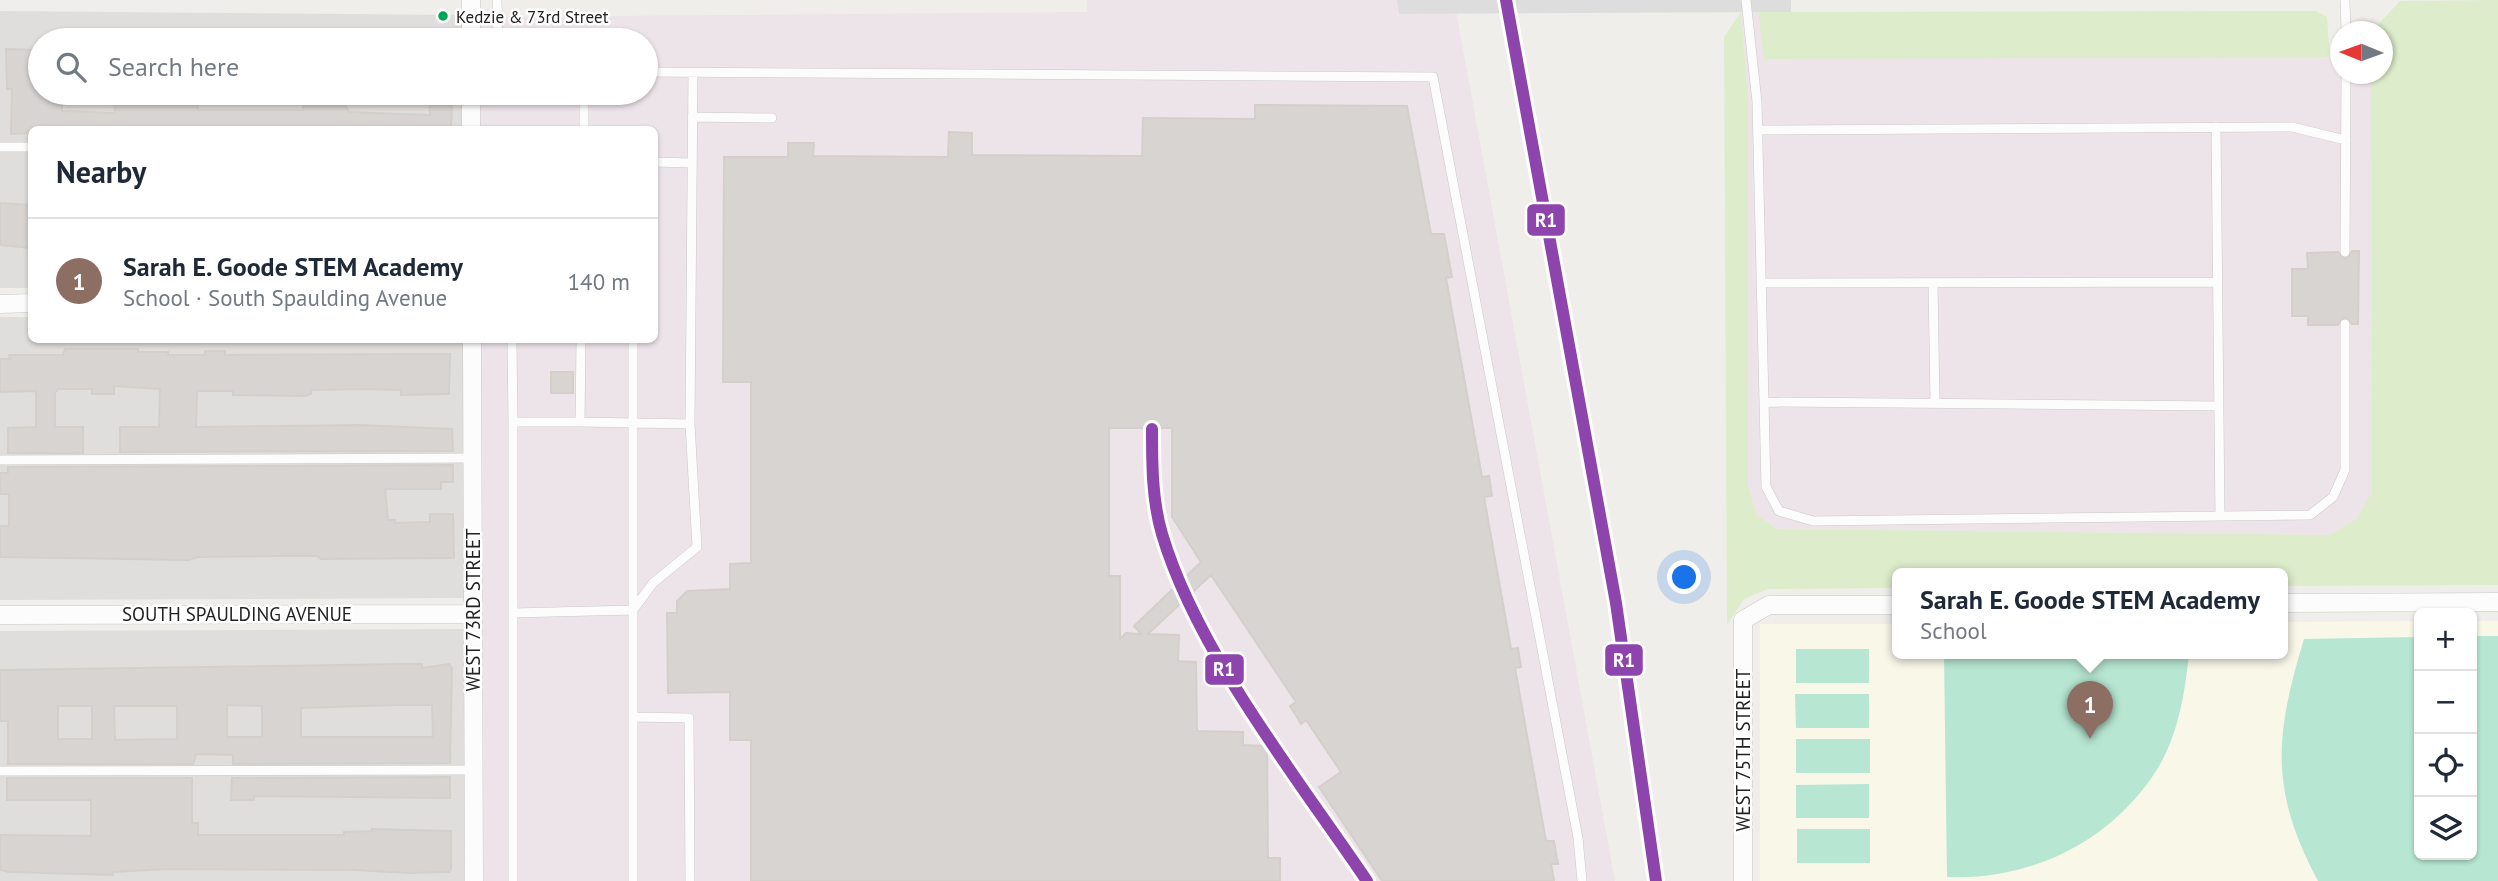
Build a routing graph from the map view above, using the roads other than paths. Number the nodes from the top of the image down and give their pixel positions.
1 (471, 0) edge
2 (497, 0) edge
3 (1746, 0) edge
4 (2346, 0) edge
5 (2346, 21) edge
6 (471, 28) edge
7 (498, 28) edge
8 (658, 72) edge
9 (693, 73) junction
10 (2346, 84) edge
11 (471, 105) edge
12 (584, 105) edge
13 (692, 117) junction
14 (772, 118) dead end
15 (471, 126) edge
16 (584, 126) edge
17 (2216, 127) junction
18 (1758, 130) junction
19 (2346, 140) junction
20 (0, 147) edge
21 (28, 147) edge
22 (658, 162) edge
23 (692, 163) junction
24 (2345, 252) dead end
25 (2218, 282) junction
26 (1933, 283) junction
27 (1762, 284) junction
28 (28, 303) edge
29 (0, 304) edge
30 (2346, 324) dead end
31 (472, 343) edge
32 (513, 343) edge
33 (581, 343) edge
34 (633, 343) edge
35 (1764, 402) junction
36 (1935, 404) junction
37 (2219, 406) junction
38 (513, 422) junction
39 (580, 422) junction
40 (633, 424) junction
41 (690, 424) junction
42 (472, 458) junction
43 (0, 460) edge
44 (2220, 516) junction
45 (2498, 602) edge
46 (2288, 603) edge
47 (1892, 605) edge
48 (633, 610) junction
49 (513, 613) junction
50 (473, 614) junction
51 (0, 615) edge
52 (633, 717) junction
53 (473, 770) junction
54 (0, 771) edge
55 (474, 881) edge
56 (513, 881) edge
57 (633, 881) edge
58 (690, 881) edge
59 (1582, 881) edge
60 (1743, 881) edge

1 - 6 street
2 - 7 lane
3 - 18 lane
4 - 5 lane
8 - 9 lane
9 - 13 lane
9 - 59 lane
10 - 19 lane
11 - 15 street
12 - 16 lane
13 - 14 lane
13 - 23 lane
17 - 18 lane
17 - 19 lane
17 - 25 lane
18 - 27 lane
19 - 24 lane
20 - 21 lane
22 - 23 lane
23 - 41 lane
25 - 26 lane
25 - 37 lane
26 - 27 lane
26 - 36 lane
27 - 35 lane
28 - 29 street
30 - 44 lane
31 - 42 street, WEST 73RD STREET
32 - 38 lane
33 - 39 lane
34 - 40 lane
35 - 36 lane
35 - 44 lane
36 - 37 lane
37 - 44 lane
38 - 39 lane
38 - 49 lane
39 - 40 lane
40 - 41 lane
40 - 48 lane
41 - 48 lane
42 - 43 lane
42 - 50 street, WEST 73RD STREET
45 - 46 street
47 - 60 street, WEST 75TH STREET
48 - 49 lane
48 - 52 lane
49 - 56 lane
50 - 51 street, SOUTH SPAULDING AVENUE
50 - 53 street, WEST 73RD STREET
52 - 57 lane
52 - 58 lane
53 - 54 lane
53 - 55 street, WEST 73RD STREET

